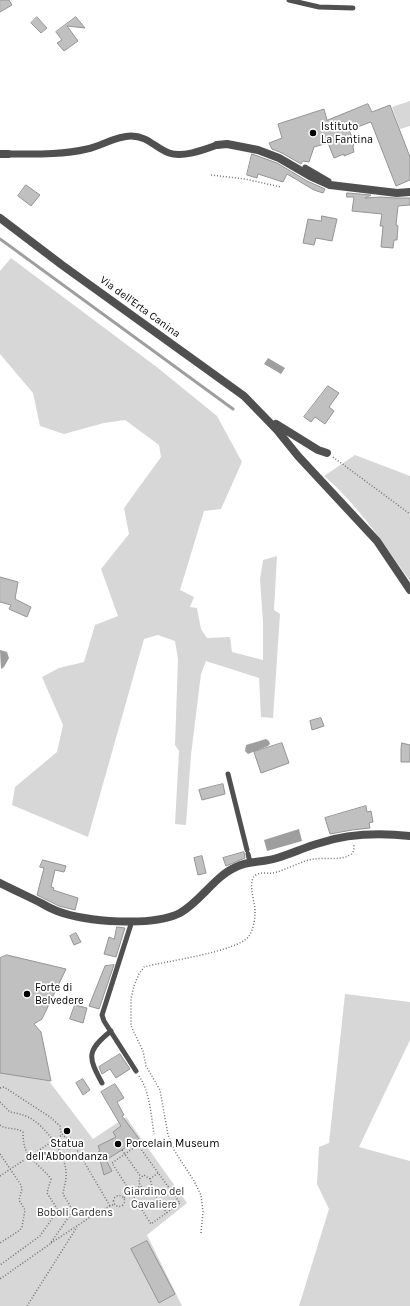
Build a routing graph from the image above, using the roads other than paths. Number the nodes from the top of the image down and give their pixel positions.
1 (289, 0) edge
2 (353, 8) dead end
3 (217, 145) joint
4 (4, 154) edge
5 (305, 167) dead end
6 (339, 186) junction
7 (410, 192) edge
8 (0, 218) edge
9 (265, 417) junction
10 (327, 452) road end
11 (410, 590) edge
12 (228, 774) dead end
13 (410, 836) edge
14 (248, 855) junction
15 (0, 883) edge
16 (132, 921) junction
17 (111, 1031) junction
18 (136, 1071) road end
19 (102, 1083) dead end

1 - 2 lane
3 - 4 street
3 - 6 street
5 - 6 lane
6 - 7 street
8 - 9 street, Via dell'Erta Canina
9 - 10 street, Via dell'Erta Canina
9 - 11 street, Via dell'Erta Canina
12 - 14 lane
13 - 14 street
14 - 16 street
15 - 16 street
16 - 17 lane
17 - 18 lane
17 - 19 lane

